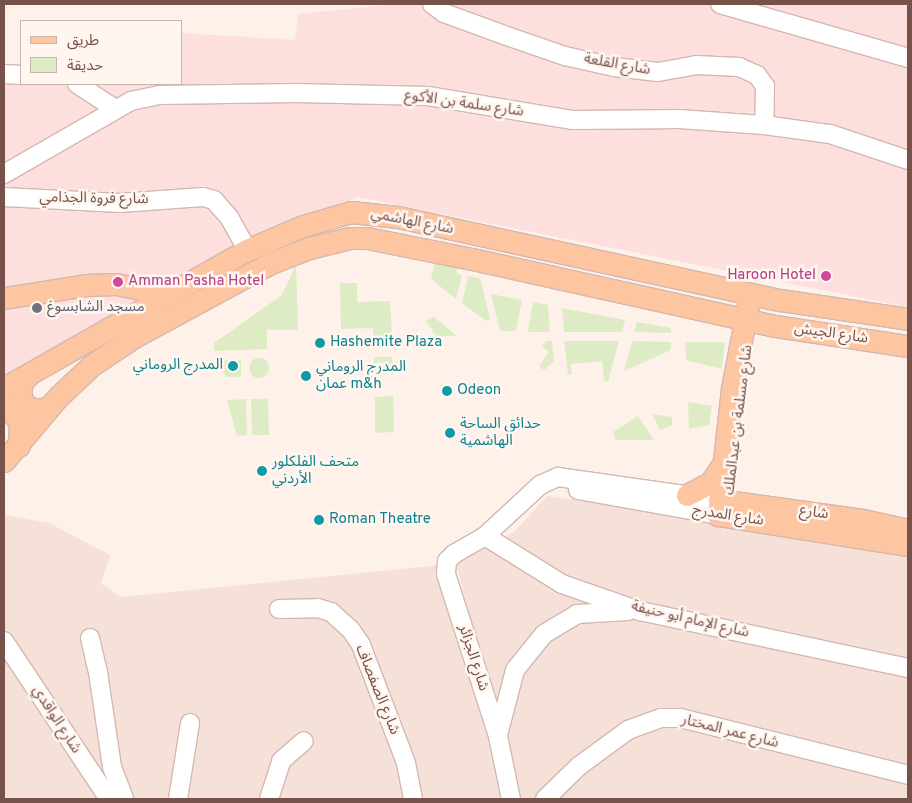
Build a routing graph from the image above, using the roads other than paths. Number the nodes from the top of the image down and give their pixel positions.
1 (432, 4) edge
2 (720, 4) edge
3 (908, 58) edge
4 (4, 74) edge
5 (20, 75) edge
6 (79, 85) edge
7 (114, 108) junction
8 (764, 125) junction
9 (908, 160) edge
10 (4, 174) edge
11 (4, 197) edge
12 (247, 250) junction
13 (758, 294) junction
14 (170, 295) junction
15 (4, 298) edge
16 (720, 314) junction
17 (908, 319) edge
18 (751, 320) junction
19 (908, 346) edge
20 (738, 351) junction
21 (29, 374) junction
22 (4, 388) edge
23 (52, 404) junction
24 (4, 406) edge
25 (19, 446) junction
26 (4, 461) edge
27 (723, 462) junction
28 (549, 480) junction
29 (687, 495) junction
30 (724, 508) junction
31 (908, 530) edge
32 (485, 536) junction
33 (908, 545) edge
34 (278, 609) dead end
35 (640, 611) junction
36 (90, 638) dead end
37 (4, 641) edge
38 (908, 668) edge
39 (190, 723) dead end
40 (498, 736) junction
41 (304, 741) dead end
42 (908, 776) edge
43 (109, 799) edge
44 (124, 799) edge
45 (178, 799) edge
46 (269, 799) edge
47 (413, 799) edge
48 (511, 799) edge
49 (545, 799) edge

1 - 8 street, شارع القلعة
2 - 3 street
4 - 5 street
6 - 7 street
7 - 8 street, شارع سلمة بن الأكوع
7 - 10 street, شارع سلمة بن الأكوع
8 - 9 street, شارع سلمة بن الأكوع
11 - 12 street, شارع فروة الجذامي
12 - 13 main road, شارع الهاشمي
12 - 14 main road, شارع الهاشمي
13 - 17 main road, شارع الجيش
13 - 18 main road, شارع مسلمة بن عبدالملك
14 - 15 main road
14 - 21 main road, شارع الهاشمي
16 - 18 main road, شارع الهاشمي
16 - 20 main road
16 - 23 main road, شارع الهاشمي
18 - 19 main road, شارع الجيش
18 - 20 main road, شارع مسلمة بن عبدالملك
18 - 30 main road, شارع مسلمة بن عبدالملك
20 - 27 main road, شارع مسلمة بن عبدالملك
21 - 22 main road, شارع الهاشمي
21 - 23 main road
23 - 25 main road, شارع الهاشمي
24 - 25 main road
25 - 26 main road, شارع الهاشمي
27 - 29 main road
27 - 30 main road, شارع مسلمة بن عبدالملك
28 - 29 street, شارع المدرج
28 - 30 street, شارع المدرج
28 - 32 street
29 - 30 street, شارع المدرج
30 - 31 main road, شارع
30 - 33 main road, شارع المدرج
32 - 35 street, شارع الإمام أبو حنيفة
32 - 40 street, شارع الجزائر
34 - 47 street, شارع الصفصاف
35 - 38 street, شارع الإمام أبو حنيفة
35 - 40 street
36 - 44 street
37 - 43 street, شارع الواقدي
39 - 45 street
40 - 48 street, شارع الجزائر
41 - 46 street
42 - 49 street, شارع عمر المختار

